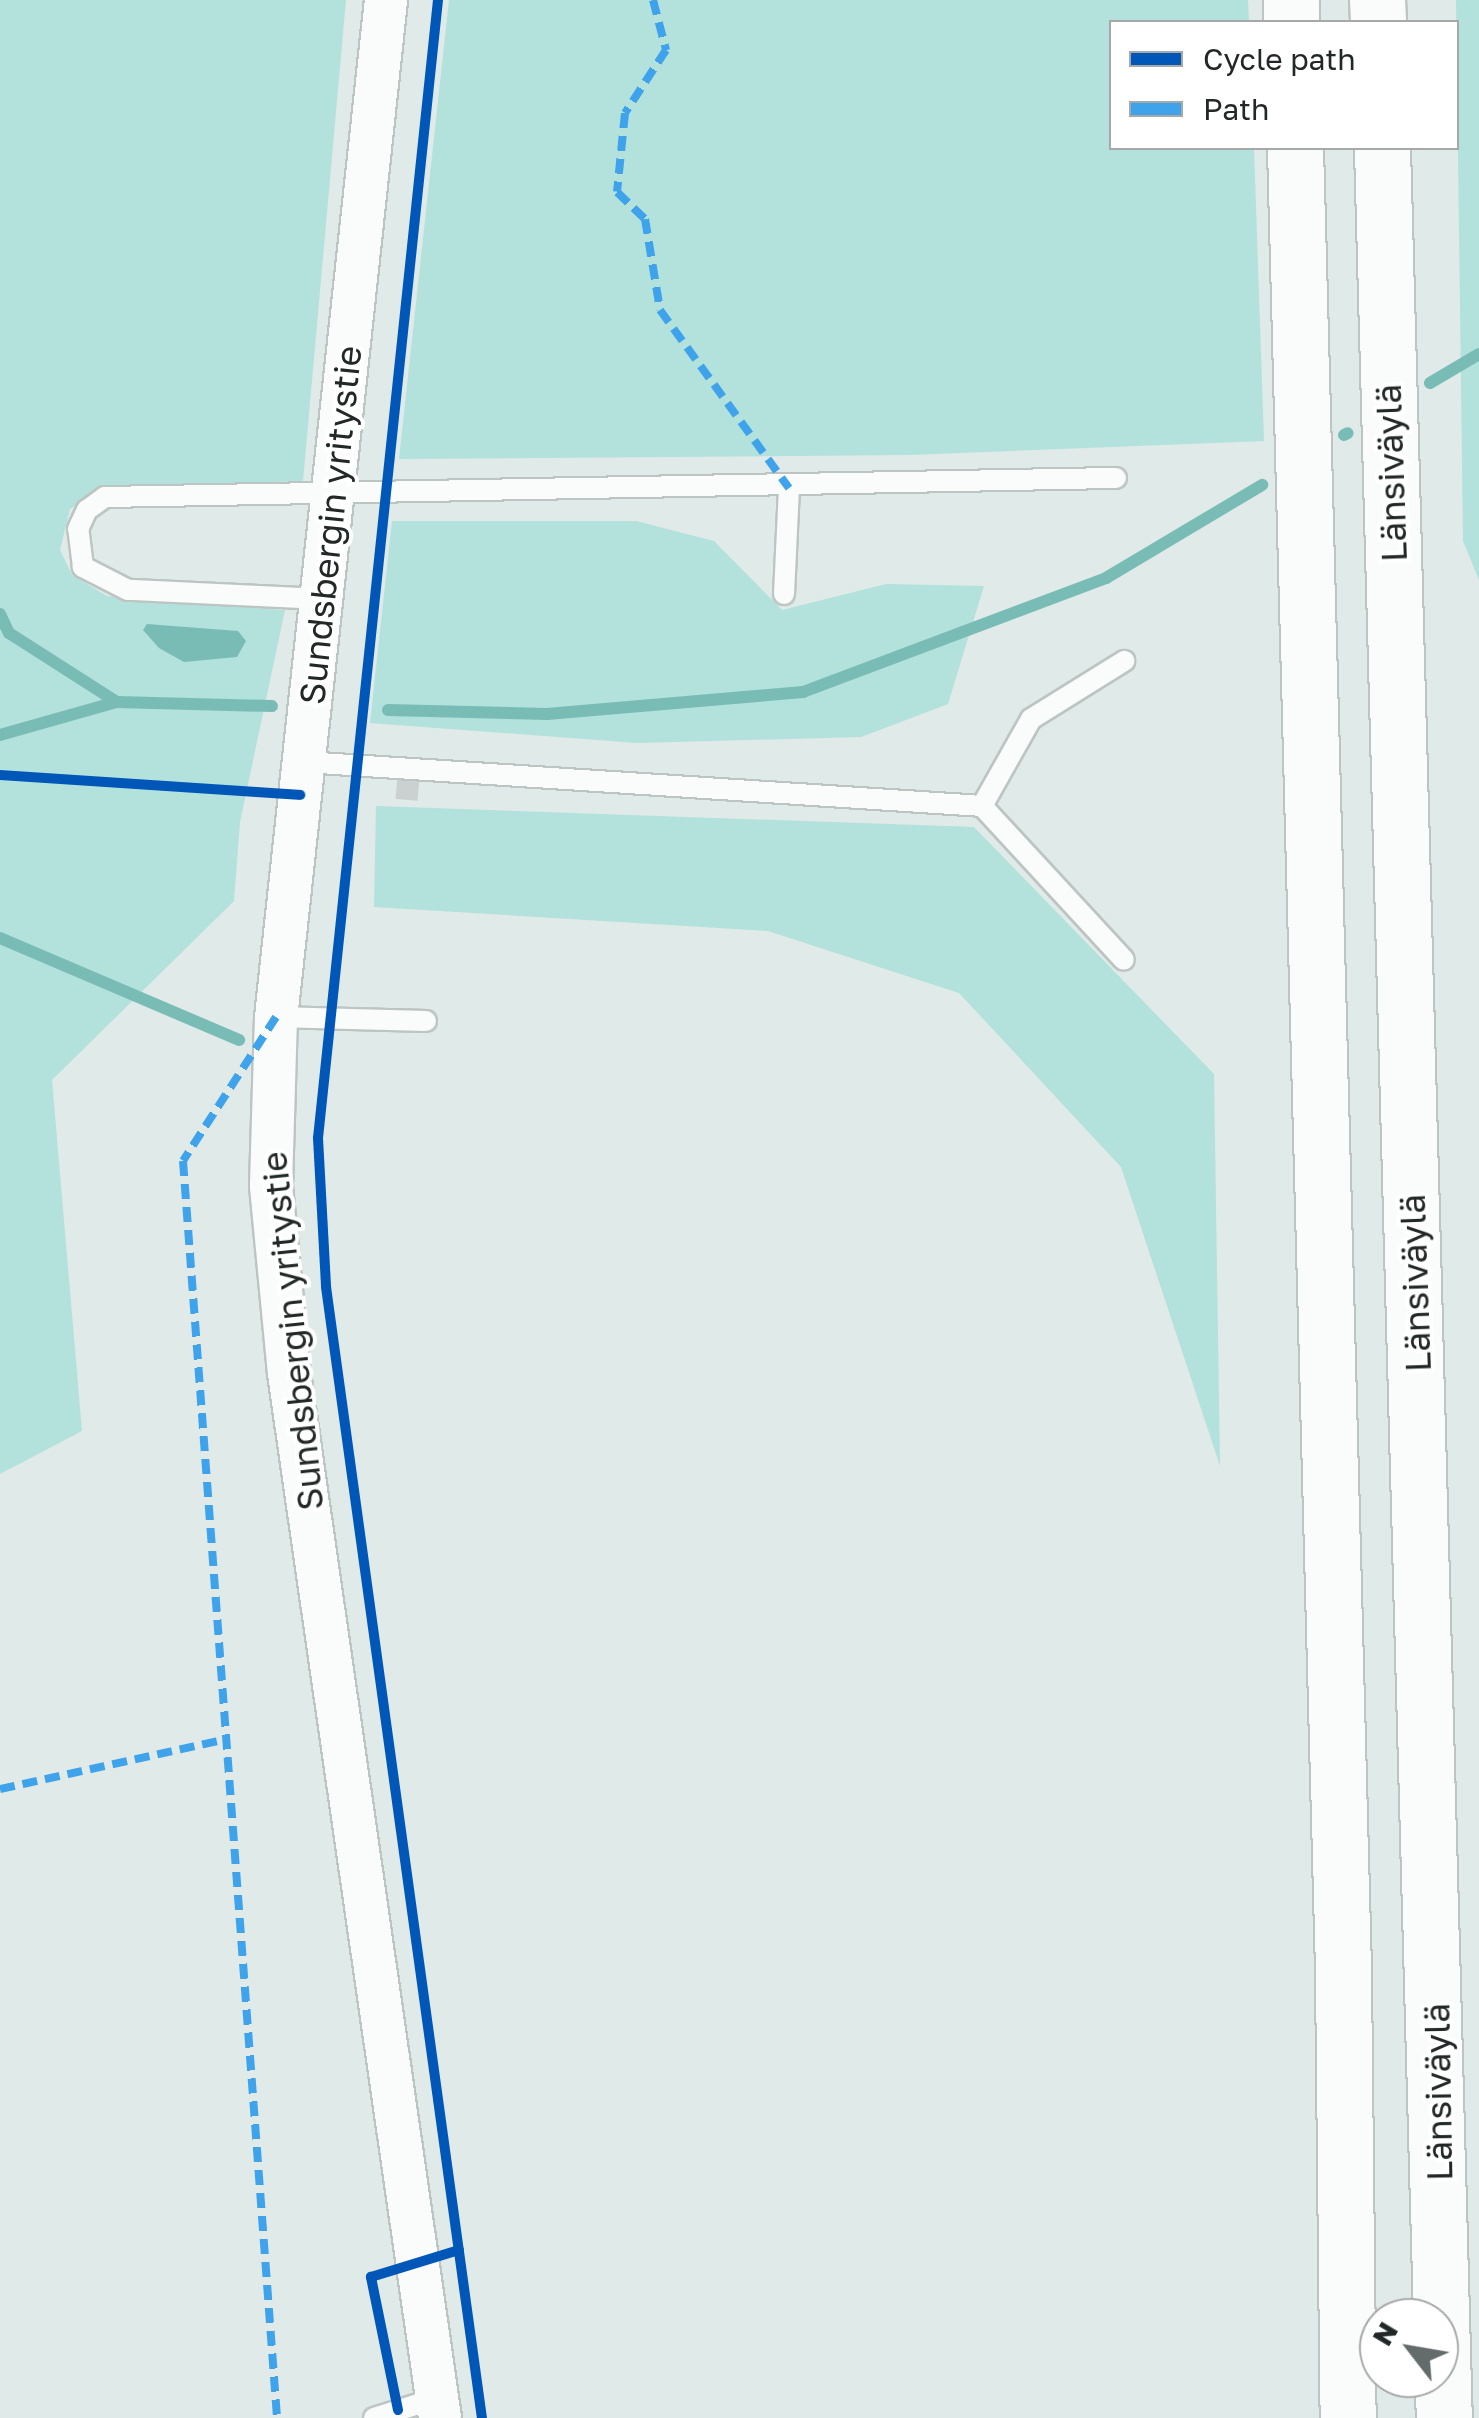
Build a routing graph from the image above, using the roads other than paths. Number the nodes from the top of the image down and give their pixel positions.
1 (386, 0) edge
2 (1294, 150) edge
3 (1382, 150) edge
4 (1116, 478) dead end
5 (789, 488) junction
6 (333, 494) junction
7 (784, 594) dead end
8 (322, 599) junction
9 (1124, 661) dead end
10 (304, 762) junction
11 (982, 806) junction
12 (1124, 960) dead end
13 (276, 1017) junction
14 (426, 1021) dead end
15 (439, 2408) edge
16 (374, 2418) edge
17 (1348, 2418) edge
18 (1444, 2418) edge

1 - 6 street, Sundsbergin yritystie
2 - 17 highway
3 - 18 highway, Länsiväylä
4 - 5 lane
5 - 6 lane
5 - 7 lane
6 - 8 street, Sundsbergin yritystie
6 - 8 lane
8 - 10 street, Sundsbergin yritystie
9 - 11 lane
10 - 11 lane
10 - 13 street, Sundsbergin yritystie
11 - 12 lane
13 - 14 lane
13 - 15 street, Sundsbergin yritystie
15 - 16 lane

